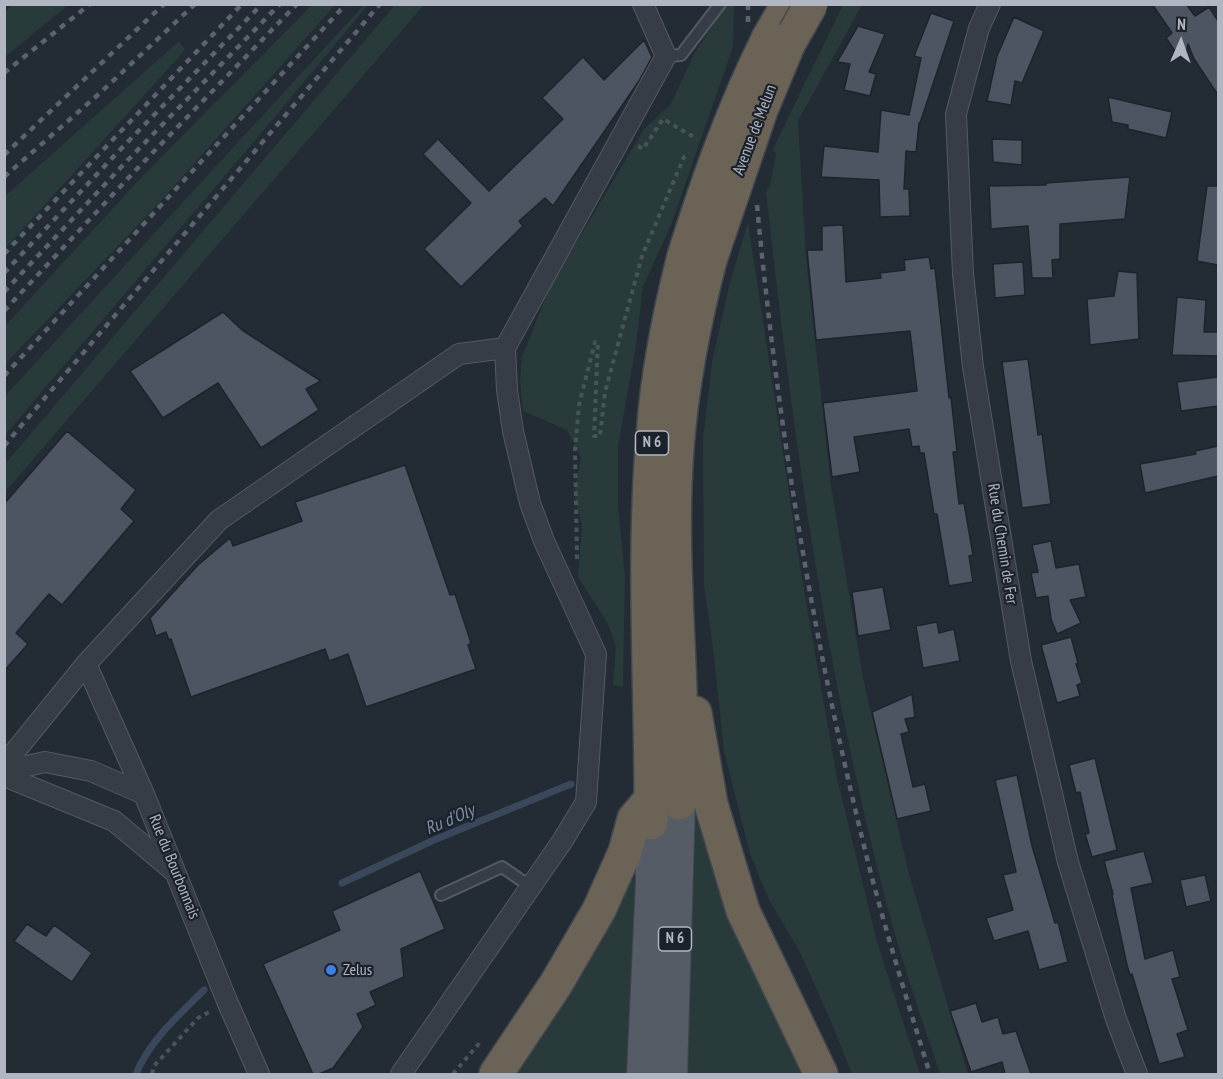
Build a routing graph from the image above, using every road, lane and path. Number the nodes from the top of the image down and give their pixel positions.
1 (643, 4) edge
2 (720, 4) edge
3 (788, 4) edge
4 (811, 4) edge
5 (990, 4) edge
6 (666, 57) junction
7 (704, 143) dead end
8 (643, 150) dead end
9 (694, 150) dead end
10 (697, 258) junction
11 (505, 348) junction
12 (564, 582) junction
13 (86, 664) junction
14 (680, 691) junction
15 (4, 765) edge
16 (4, 774) edge
17 (144, 794) junction
18 (660, 808) junction
19 (177, 874) junction
20 (531, 887) junction
21 (441, 895) dead end
22 (227, 1001) junction
23 (152, 1074) edge
24 (259, 1074) edge
25 (401, 1074) edge
26 (496, 1074) edge
27 (643, 1074) edge
28 (671, 1074) edge
29 (821, 1074) edge
30 (1137, 1074) edge

1 - 6 street
2 - 6 lane
3 - 10 highway, N 6, bridge
4 - 10 highway, Avenue de Melun / N 6, bridge
5 - 30 street, Rue du Chemin de Fer
6 - 11 street
7 - 8 path
9 - 12 path
10 - 14 highway, N 6
10 - 18 highway, N 6
11 - 12 street
11 - 13 street
12 - 20 street
13 - 15 street
13 - 17 street
14 - 18 highway, N 6
14 - 29 highway
16 - 17 street, Rue du Bourbonnais
16 - 19 street
17 - 19 street, Rue du Bourbonnais
18 - 26 highway
18 - 27 main road, N 6
18 - 28 main road, N 6
19 - 22 street, Rue du Bourbonnais
20 - 21 lane
20 - 25 street
22 - 23 path
22 - 24 street, Rue du Bourbonnais

